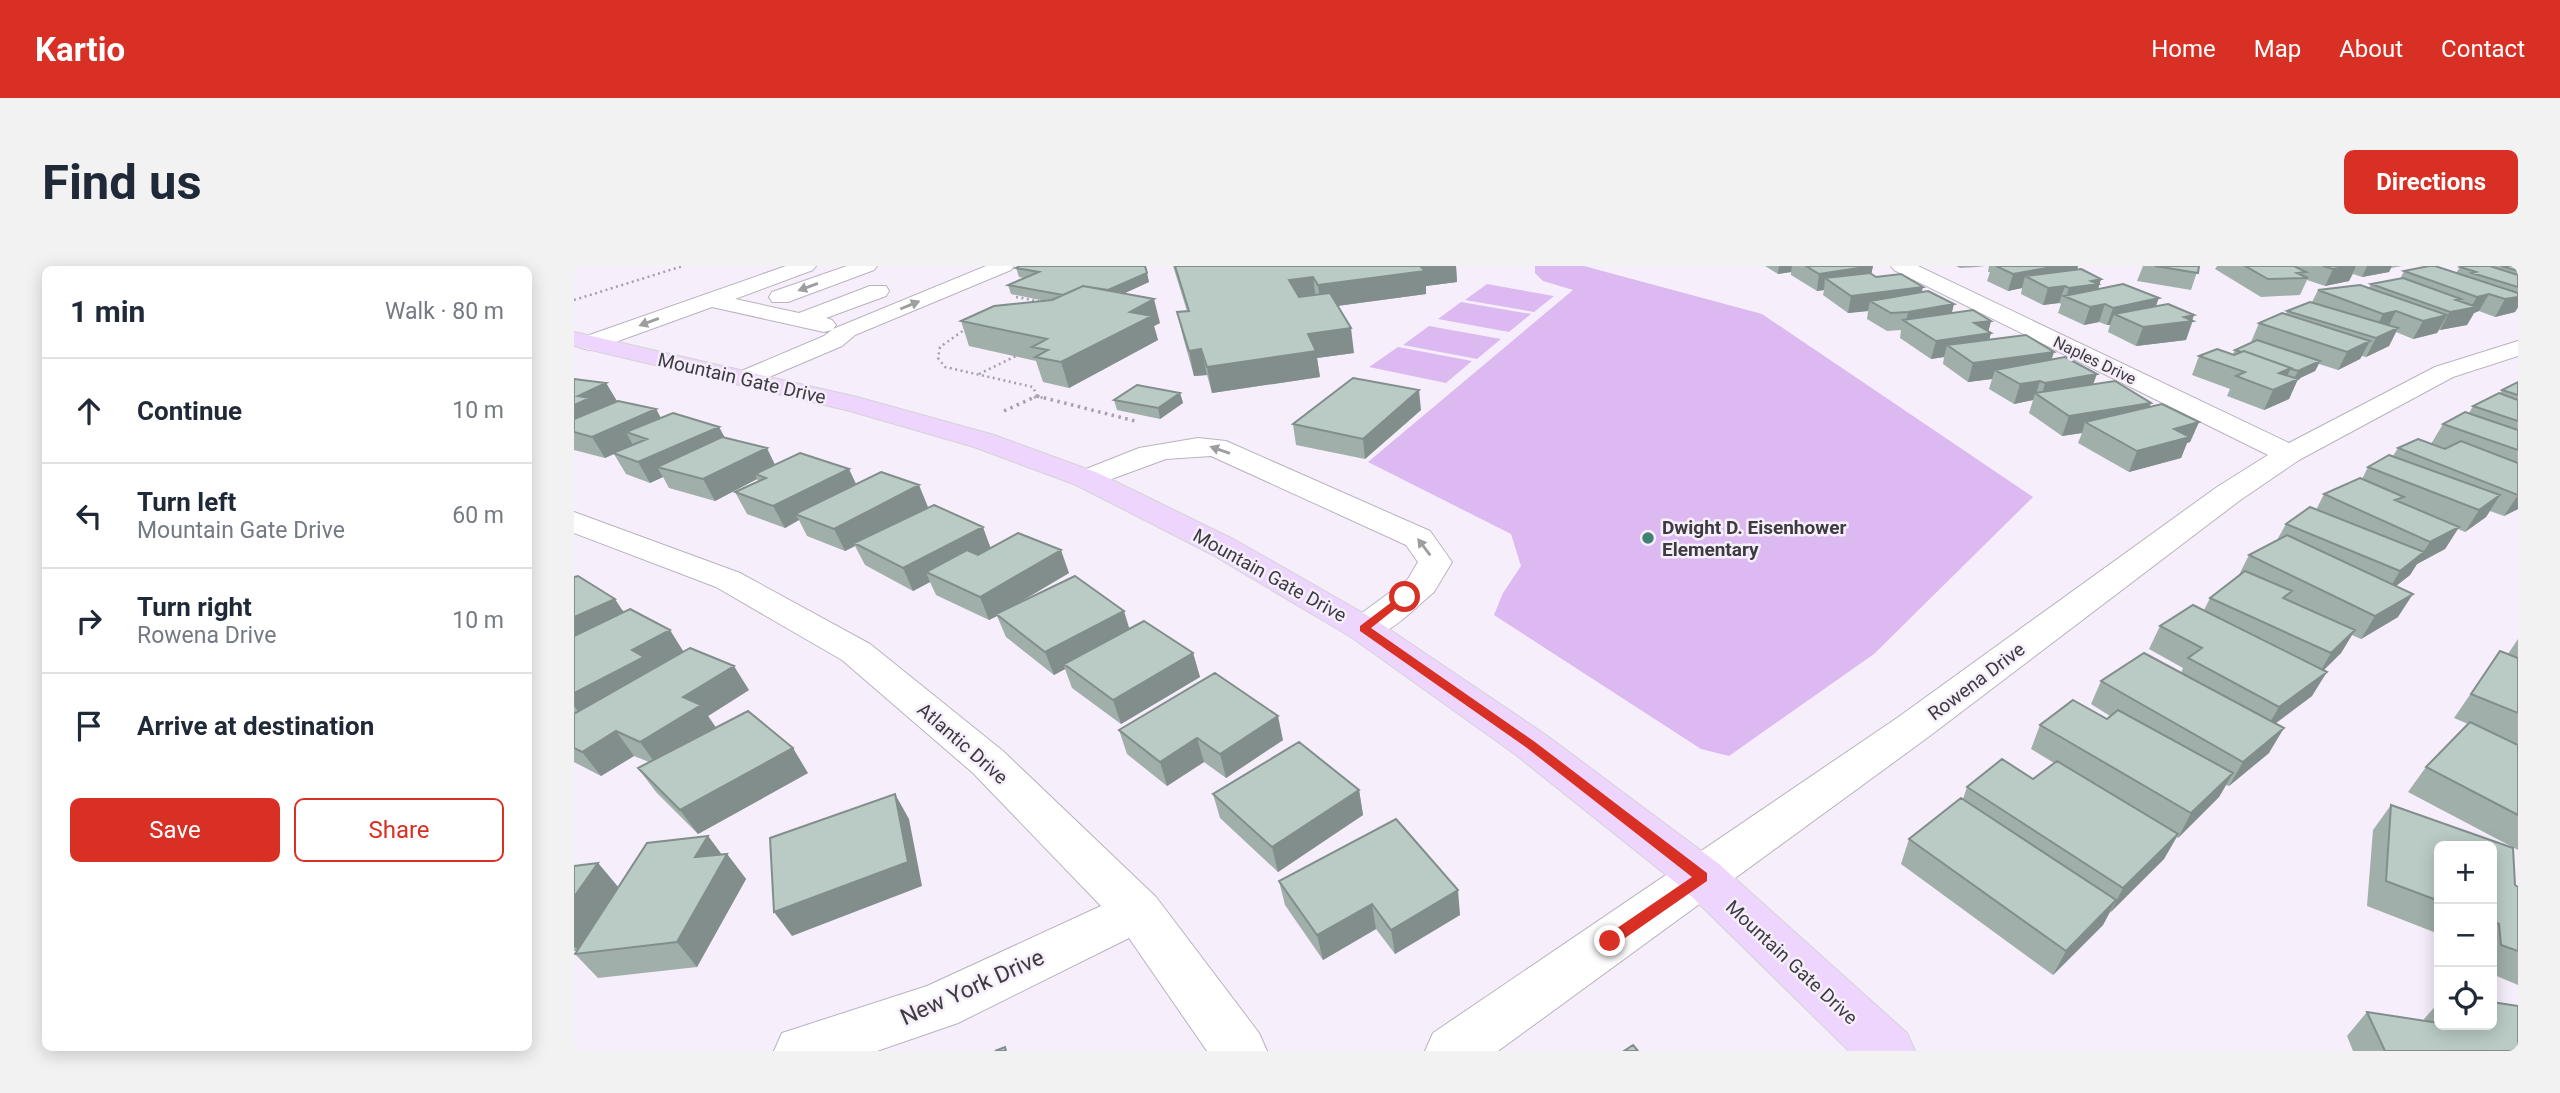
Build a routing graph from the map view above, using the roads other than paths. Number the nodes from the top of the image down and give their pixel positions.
1 (807, 266) edge
2 (867, 266) edge
3 (1004, 266) edge
4 (1901, 266) edge
5 (903, 281) dead end
6 (709, 300) junction
7 (749, 309) junction
8 (802, 320) junction
9 (847, 330) junction
10 (582, 341) edge
11 (2518, 348) edge
12 (748, 378) junction
13 (2289, 454) junction
14 (1087, 479) junction
15 (586, 536) edge
16 (1364, 629) junction
17 (1702, 877) junction
18 (1138, 911) junction
19 (802, 1051) edge
20 (1238, 1051) edge
21 (1453, 1051) edge
22 (1886, 1051) edge

1 - 6 street
2 -> 7 street
9 -> 3 street
4 - 13 street, Naples Drive
5 - 8 street
6 - 7 street
6 -> 10 street
7 - 8 street
8 - 9 street
9 - 12 street
10 - 12 main road, Mountain Gate Drive
11 - 13 street, Rowena Drive
12 - 14 main road, Mountain Gate Drive
13 - 17 street, Rowena Drive
14 - 16 main road, Mountain Gate Drive
16 -> 14 street
15 - 18 street, Atlantic Drive
16 - 17 main road, Mountain Gate Drive
17 - 21 street, Rowena Drive
17 - 22 main road, Mountain Gate Drive
18 - 19 street, New York Drive
18 - 20 street, Atlantic Drive

